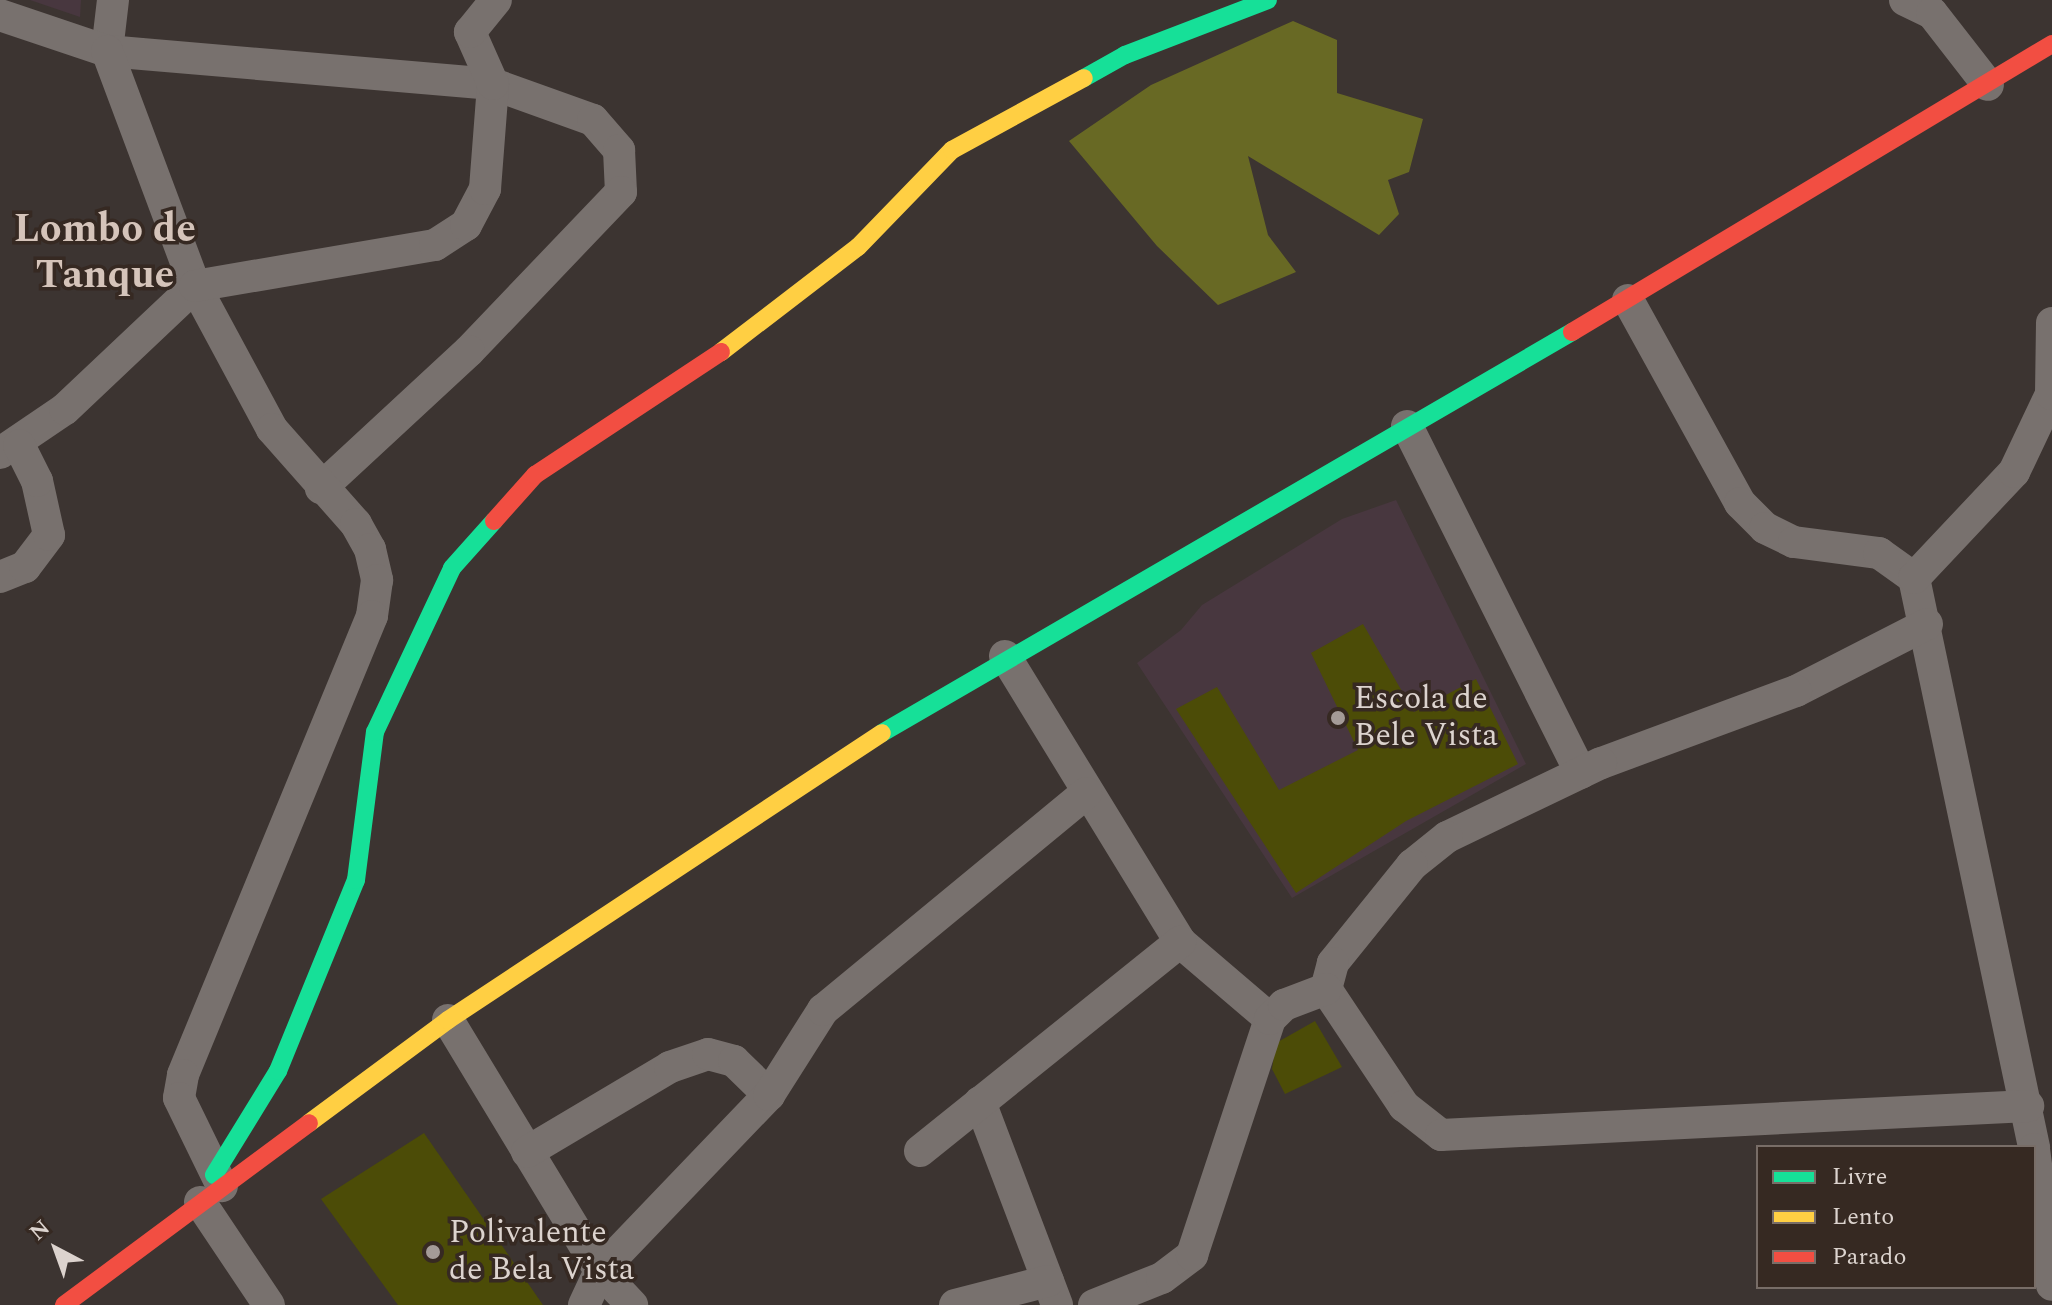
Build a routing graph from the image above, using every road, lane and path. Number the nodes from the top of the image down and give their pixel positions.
1 (113, 0) edge
2 (496, 0) edge
3 (1268, 0) edge
4 (1905, 0) edge
5 (0, 15) edge
6 (2052, 44) edge
7 (107, 51) junction
8 (493, 84) junction
9 (1988, 85) junction
10 (195, 286) junction
11 (1628, 300) junction
12 (2052, 323) edge
13 (2052, 394) edge
14 (1407, 426) junction
15 (9, 449) edge
16 (321, 488) junction
17 (0, 577) edge
18 (1914, 578) junction
19 (1927, 624) junction
20 (1005, 656) junction
21 (1581, 773) junction
22 (1086, 793) junction
23 (1180, 942) junction
24 (1326, 989) junction
25 (1270, 1019) junction
26 (448, 1020) junction
27 (769, 1095) junction
28 (980, 1102) junction
29 (2028, 1106) junction
30 (2034, 1145) edge
31 (920, 1151) dead end
32 (527, 1152) junction
33 (2036, 1163) edge
34 (212, 1188) junction
35 (600, 1271) junction
36 (2052, 1285) edge
37 (1052, 1293) edge
38 (73, 1302) edge
39 (269, 1305) edge
40 (584, 1305) edge
41 (632, 1305) edge
42 (955, 1305) edge
43 (1094, 1305) edge

1 - 7 street
2 - 8 street
3 - 34 main road
4 - 9 street
5 - 7 street
6 - 9 main road
7 - 8 street
7 - 10 street
8 - 10 street
8 - 16 street
9 - 11 main road
10 - 15 street
10 - 16 street
11 - 14 main road
11 - 18 street
12 - 13 street
13 - 18 street
14 - 20 main road
14 - 21 street
15 - 17 street
16 - 34 street
18 - 19 street
19 - 21 street
19 - 29 street
20 - 22 street
20 - 26 main road
21 - 24 street
22 - 23 street
22 - 27 street
23 - 25 street
23 - 28 street
24 - 25 street
24 - 29 street
25 - 43 street
26 - 32 street
26 - 34 main road
27 - 32 street
27 - 35 street
28 - 31 street
28 - 37 street
29 - 30 street
32 - 35 street
33 - 36 street
34 - 38 main road
34 - 39 street
35 - 40 street
35 - 41 street
37 - 42 street

